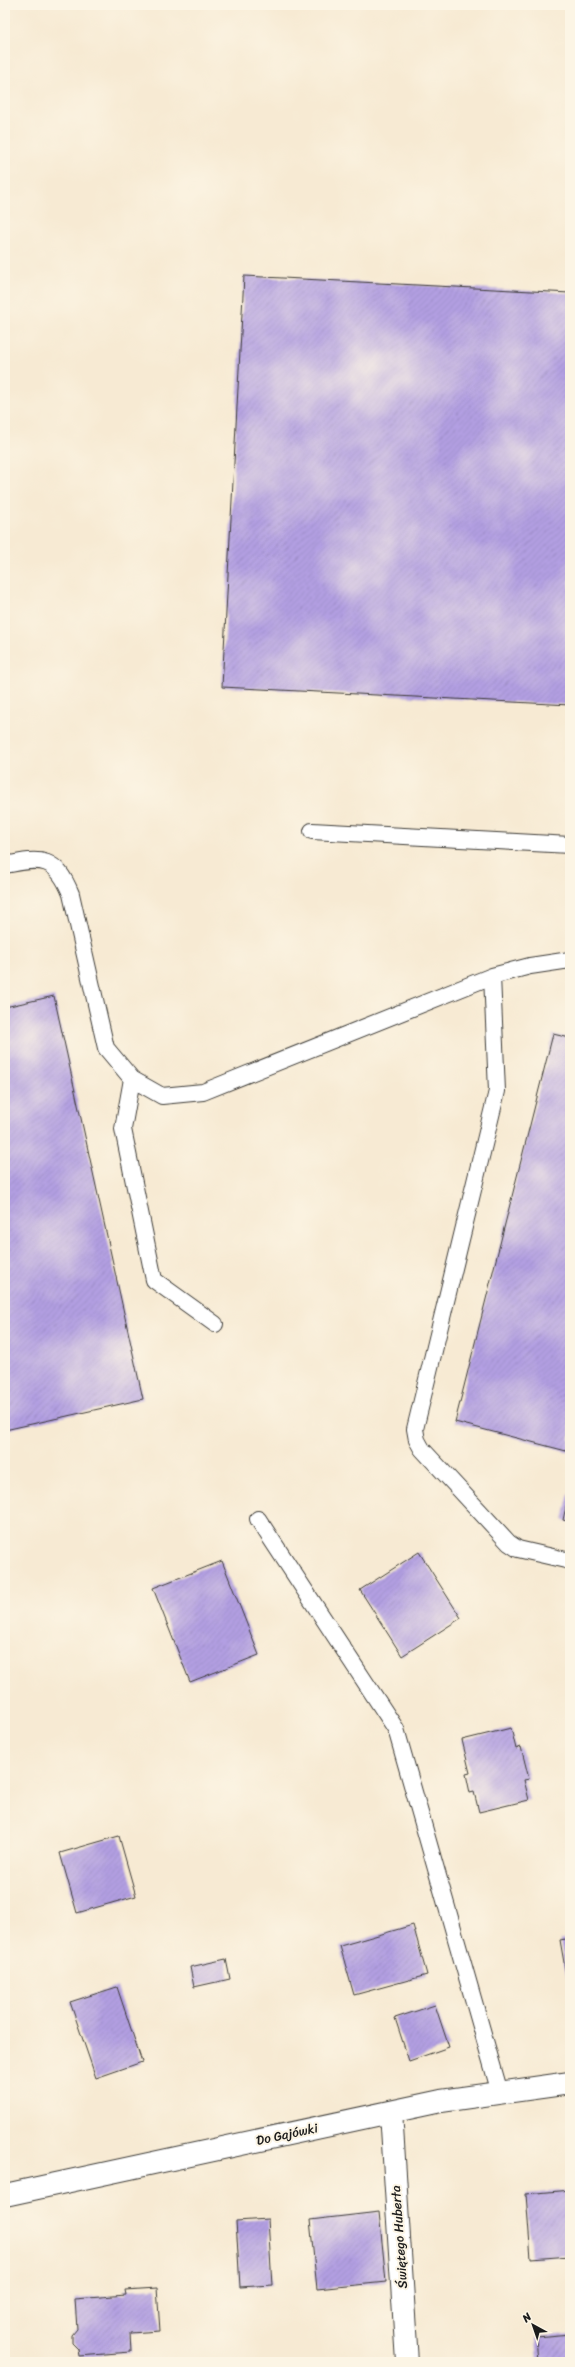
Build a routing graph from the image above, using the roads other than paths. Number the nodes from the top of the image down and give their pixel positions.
1 (312, 831) dead end
2 (570, 845) edge
3 (5, 865) edge
4 (570, 960) edge
5 (492, 976) junction
6 (132, 1079) junction
7 (215, 1324) dead end
8 (258, 1519) dead end
9 (570, 1562) edge
10 (570, 2082) edge
11 (500, 2093) junction
12 (391, 2112) junction
13 (5, 2194) edge
14 (407, 2362) edge

1 - 2 lane
3 - 6 lane
4 - 5 lane
5 - 6 lane
5 - 9 lane
6 - 7 lane
8 - 11 lane
10 - 11 street, Do Gajówki
11 - 12 street, Do Gajówki
12 - 13 street, Do Gajówki
12 - 14 street, Świętego Huberta

